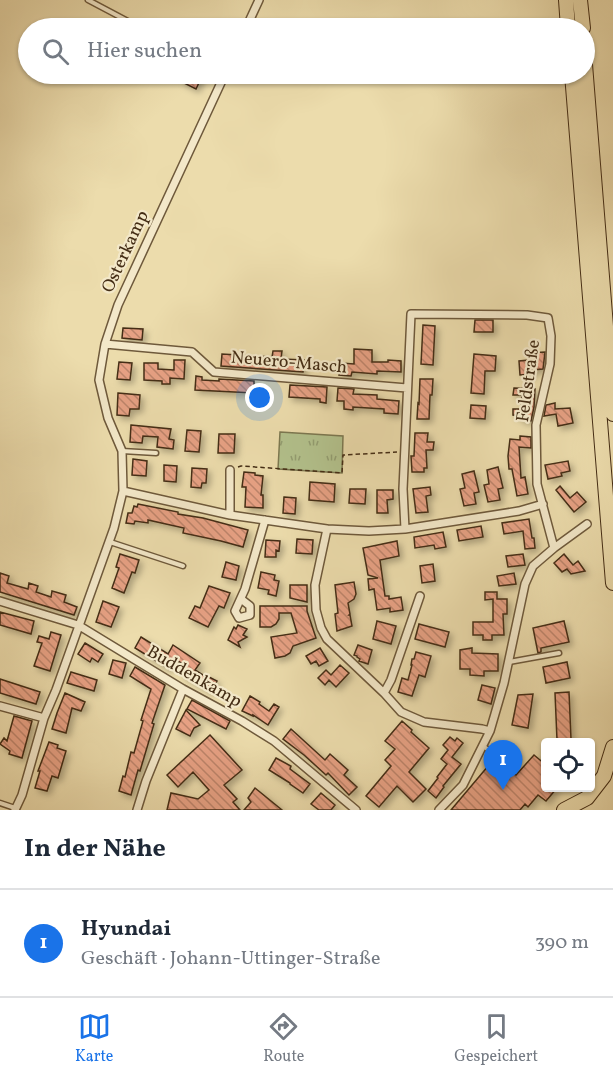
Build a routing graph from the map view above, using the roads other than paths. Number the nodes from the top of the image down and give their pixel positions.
1 (88, 0) edge
2 (259, 0) edge
3 (566, 0) edge
4 (580, 0) edge
5 (122, 18) edge
6 (251, 18) edge
7 (567, 18) edge
8 (582, 18) edge
9 (220, 84) edge
10 (573, 84) edge
11 (587, 84) edge
12 (105, 344) junction
13 (610, 374) junction
14 (407, 388) junction
15 (613, 393) edge
16 (613, 414) edge
17 (122, 451) junction
18 (156, 453) dead end
19 (230, 470) road end
20 (123, 491) junction
21 (543, 504) junction
22 (230, 515) junction
23 (265, 520) junction
24 (587, 524) dead end
25 (405, 528) junction
26 (327, 529) junction
27 (109, 542) junction
28 (554, 548) junction
29 (183, 566) dead end
30 (613, 583) edge
31 (420, 596) dead end
32 (241, 599) dead end
33 (0, 601) edge
34 (78, 625) junction
35 (559, 653) dead end
36 (508, 662) junction
37 (183, 689) junction
38 (384, 693) junction
39 (0, 706) edge
40 (44, 718) junction
41 (490, 731) junction
42 (482, 746) junction
43 (613, 747) edge
44 (515, 769) dead end
45 (0, 803) edge
46 (15, 809) edge
47 (137, 810) edge
48 (356, 810) edge
49 (439, 810) edge
50 (564, 810) edge

1 - 5 lane
2 - 6 street
3 - 7 highway
4 - 8 highway
9 - 12 street, Osterkamp
10 - 30 highway
11 - 13 highway
12 - 14 street, Neuero-Masch
12 - 17 street, Osterkamp
13 - 15 highway
13 - 16 highway
14 - 21 street, Feldstraße
14 - 25 street
17 - 18 lane
17 - 20 street, Osterkamp
19 - 22 street
20 - 22 street
20 - 27 street, Osterkamp
21 - 25 street
21 - 28 street, Feldstraße
22 - 23 street
23 - 26 street
23 - 32 street
24 - 28 street
25 - 26 street
26 - 38 street
27 - 29 lane
27 - 34 street, Osterkamp
28 - 36 street
31 - 38 street
33 - 34 street, Buddenkamp
34 - 37 street, Buddenkamp
34 - 40 street, Osterkamp
35 - 36 lane
36 - 41 street
37 - 47 street
37 - 48 street, Buddenkamp
38 - 41 street
39 - 40 street
40 - 46 street, Osterkamp
41 - 42 street
42 - 44 lane
42 - 49 street
43 - 50 highway
45 - 46 lane

